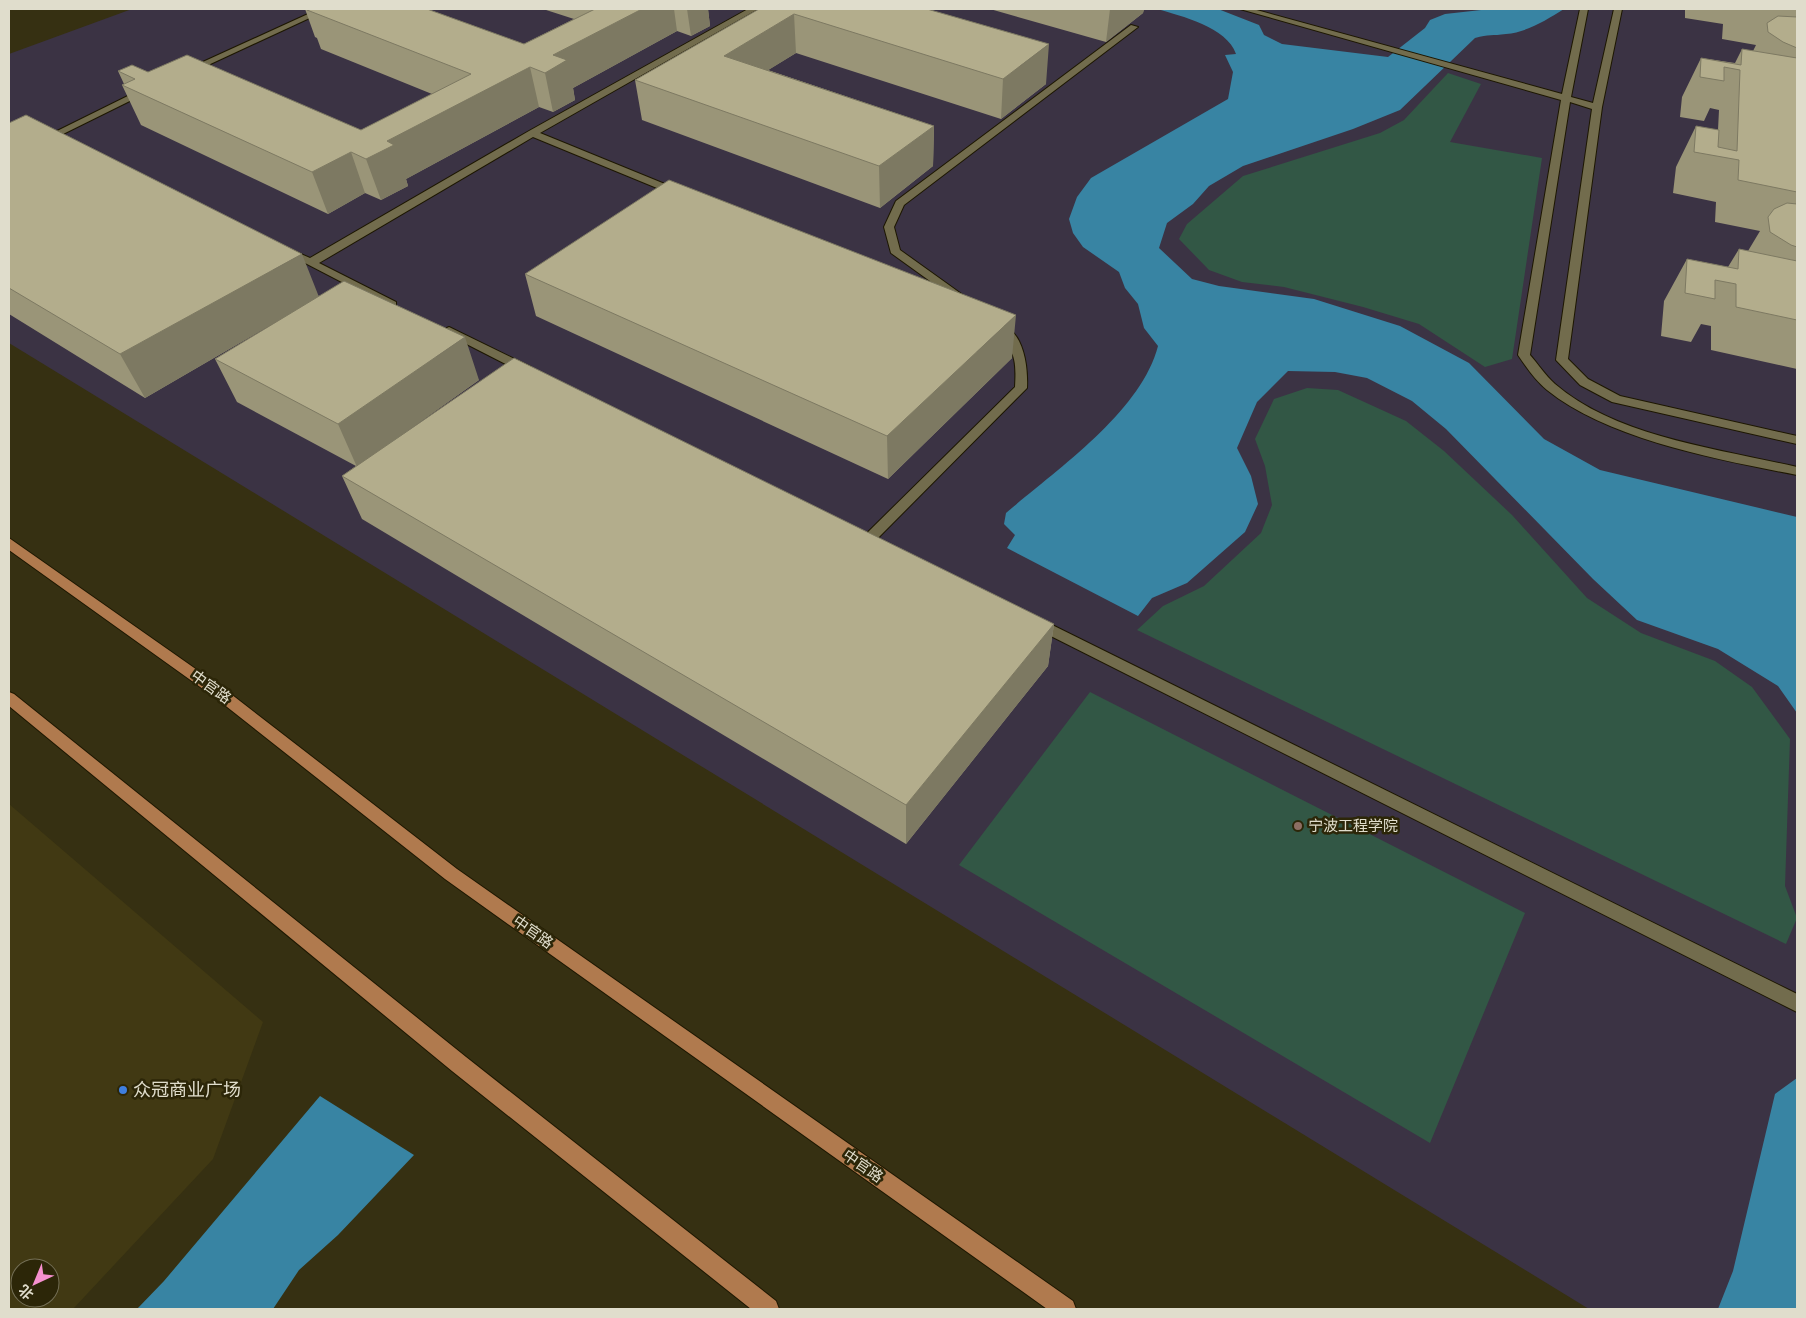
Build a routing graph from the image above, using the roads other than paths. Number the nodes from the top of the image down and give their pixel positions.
1 (325, 9) edge
2 (754, 9) edge
3 (1244, 9) edge
4 (1584, 9) edge
5 (1618, 9) edge
6 (1134, 27) dead end
7 (175, 77) edge
8 (158, 85) edge
9 (1566, 98) junction
10 (1597, 107) junction
11 (532, 133) junction
12 (71, 144) edge
13 (689, 197) edge
14 (275, 245) edge
15 (310, 263) junction
16 (947, 303) edge
17 (408, 311) edge
18 (993, 322) edge
19 (434, 324) edge
20 (541, 377) edge
21 (1797, 440) edge
22 (1797, 471) edge
23 (870, 539) edge
24 (9, 543) edge
25 (1020, 615) edge
26 (9, 698) edge
27 (1791, 1000) edge
28 (768, 1309) edge
29 (1065, 1309) edge

1 - 7 lane
2 - 11 lane
3 - 9 lane
4 - 9 lane
5 - 10 lane
6 - 16 lane
8 - 12 lane
9 - 10 lane
9 - 22 lane
10 - 21 lane
11 - 13 lane
11 - 15 lane
14 - 15 lane
15 - 17 lane
18 - 23 lane
19 - 20 lane
24 - 29 main road, 中官路
25 - 27 lane
26 - 28 main road

